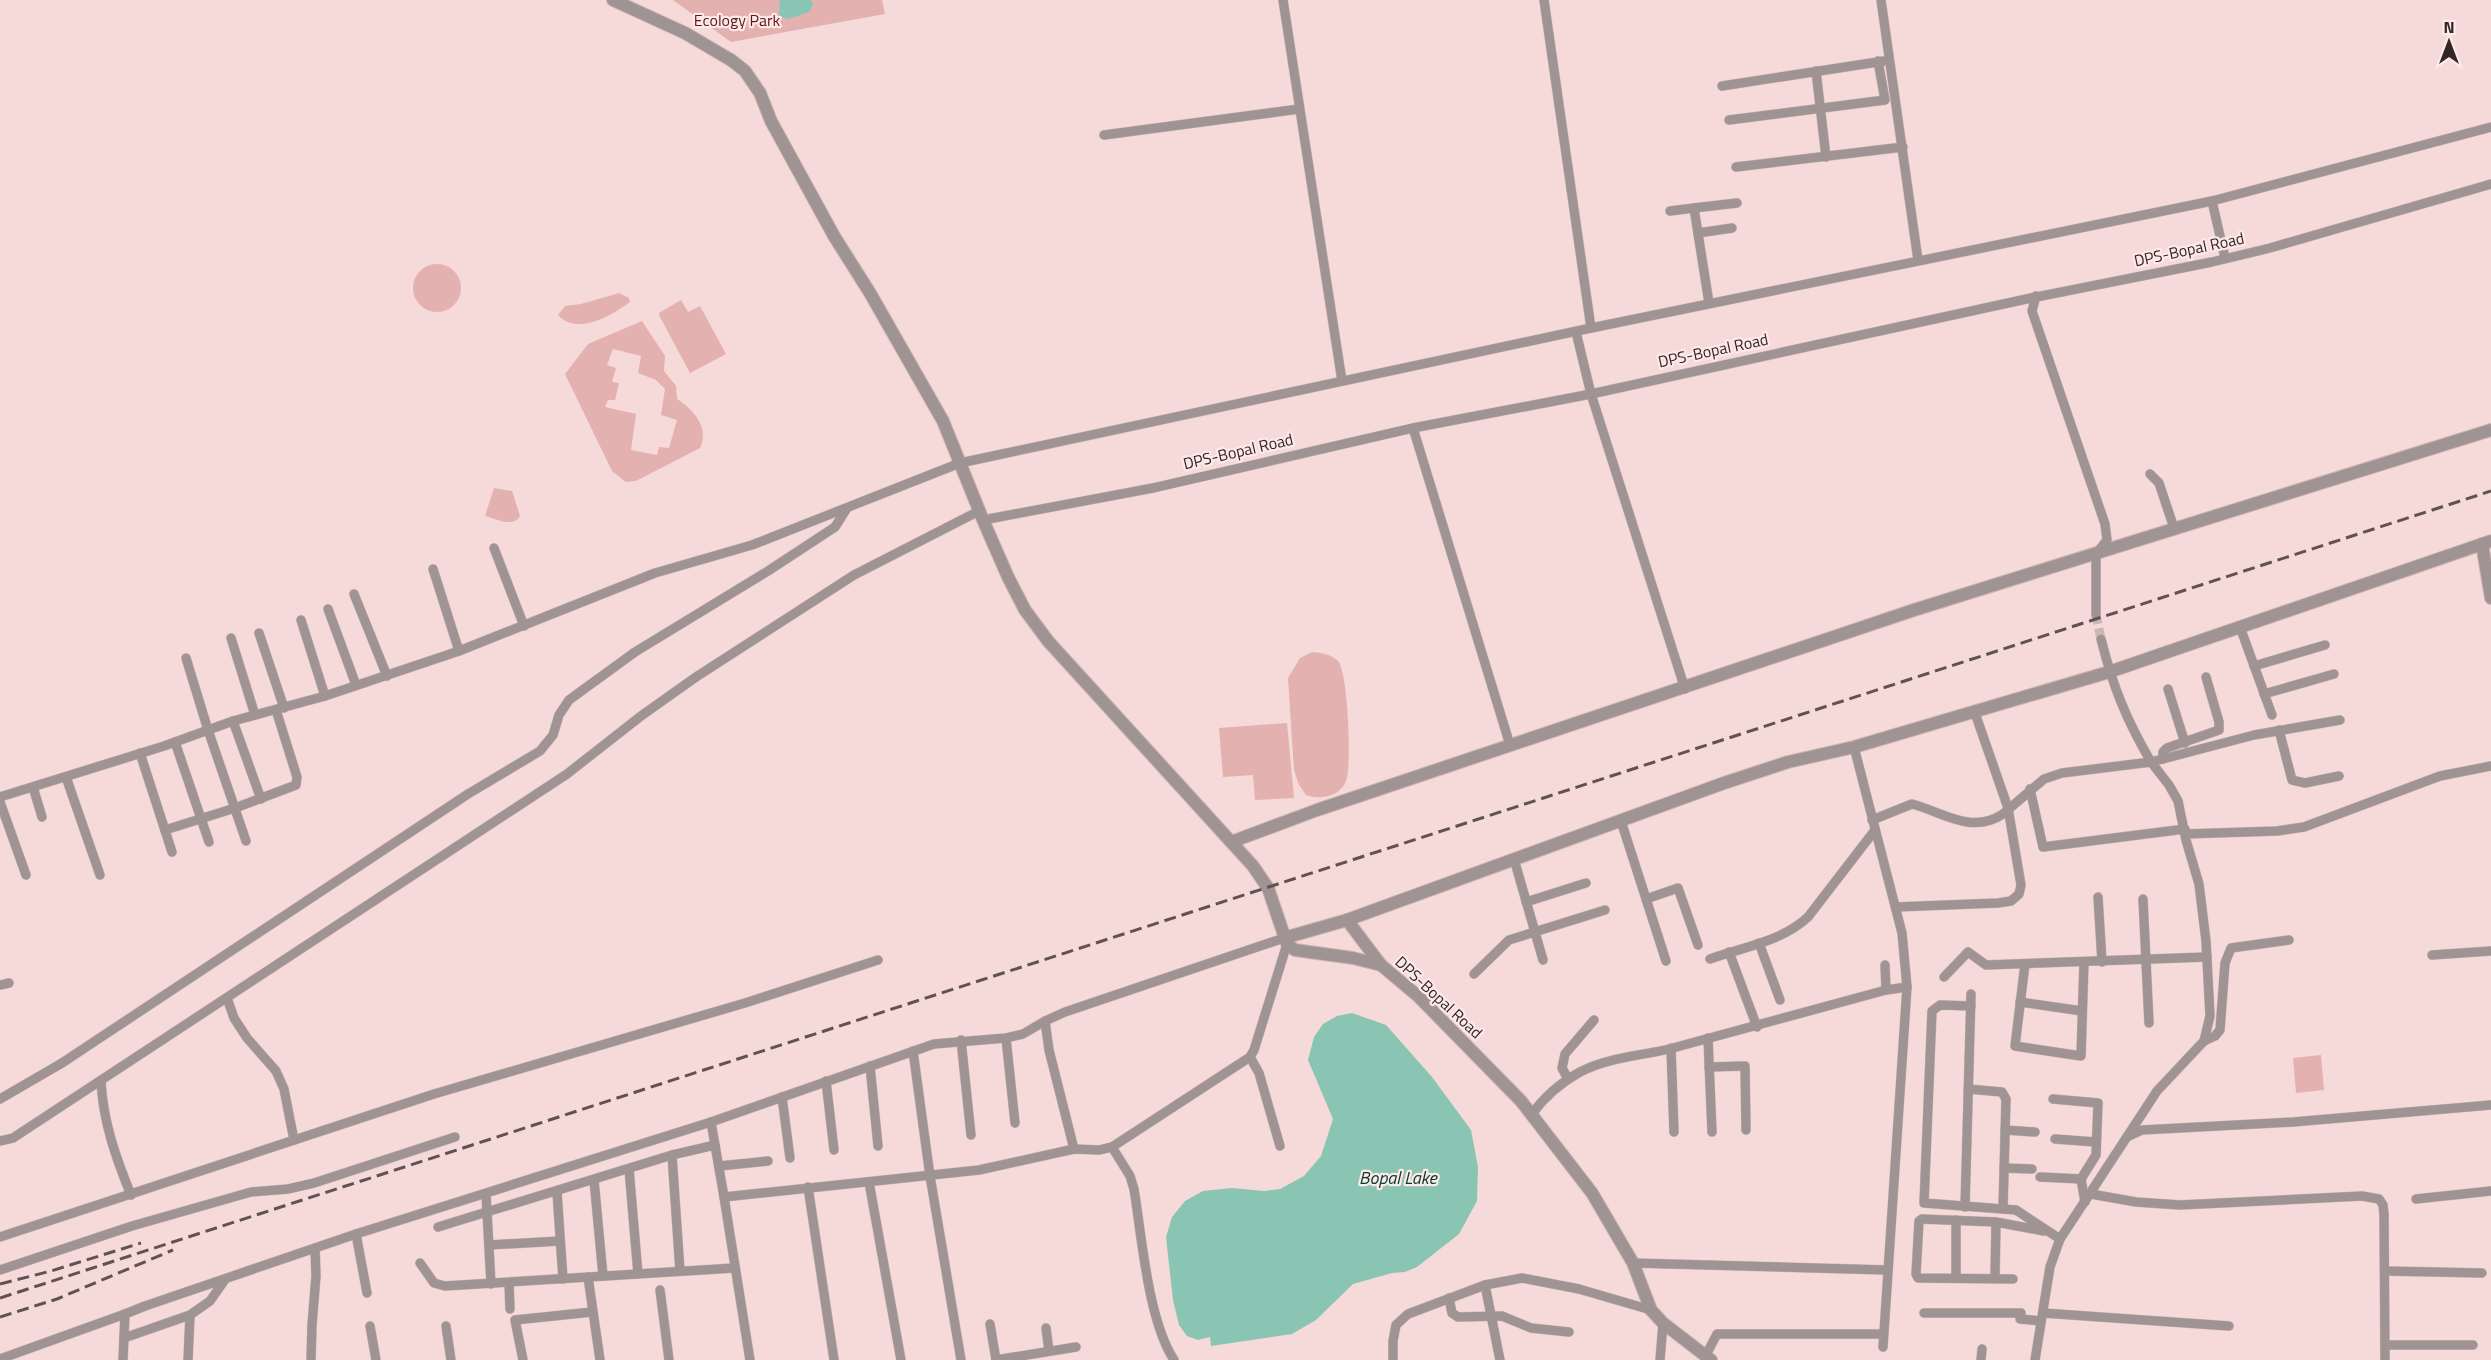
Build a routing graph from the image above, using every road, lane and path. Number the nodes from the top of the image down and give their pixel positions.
1 (613, 0) edge
2 (1283, 0) edge
3 (1544, 0) edge
4 (1881, 0) edge
5 (1889, 60) junction
6 (1878, 61) junction
7 (1816, 71) junction
8 (1722, 86) dead end
9 (1299, 109) junction
10 (1820, 109) junction
11 (1729, 120) dead end
12 (2491, 127) edge
13 (1104, 135) dead end
14 (1903, 147) junction
15 (1826, 157) junction
16 (1736, 167) dead end
17 (2491, 184) edge
18 (2211, 201) junction
19 (1737, 203) dead end
20 (1694, 208) junction
21 (1670, 211) dead end
22 (1732, 228) dead end
23 (1698, 233) junction
24 (2225, 258) junction
25 (1918, 260) junction
26 (2036, 296) junction
27 (1709, 303) junction
28 (1591, 328) junction
29 (1576, 332) junction
30 (1342, 381) junction
31 (1591, 393) junction
32 (1413, 428) junction
33 (2491, 430) edge
34 (960, 464) junction
35 (2150, 474) dead end
36 (847, 508) junction
37 (978, 510) junction
38 (2174, 528) junction
39 (2486, 542) edge
40 (494, 548) dead end
41 (2096, 554) junction
42 (433, 569) dead end
43 (354, 594) dead end
44 (2491, 598) edge
45 (328, 609) dead end
46 (2096, 615) tunnel mouth
47 (301, 621) dead end
48 (524, 626) junction
49 (2240, 627) junction
50 (259, 633) dead end
51 (231, 638) dead end
52 (2101, 639) tunnel mouth
53 (2325, 645) dead end
54 (459, 651) junction
55 (186, 658) dead end
56 (2254, 666) junction
57 (2109, 672) junction
58 (2334, 674) dead end
59 (387, 676) junction
60 (2206, 677) dead end
61 (356, 685) junction
62 (1685, 688) junction
63 (2168, 688) dead end
64 (2264, 694) junction
65 (325, 696) junction
66 (280, 709) junction
67 (1976, 713) junction
68 (255, 715) junction
69 (2272, 715) dead end
70 (2340, 720) dead end
71 (233, 721) junction
72 (208, 730) junction
73 (2279, 730) junction
74 (175, 742) junction
75 (2185, 743) junction
76 (1510, 745) junction
77 (1854, 747) junction
78 (140, 753) junction
79 (2163, 759) junction
80 (2151, 762) junction
81 (2491, 766) edge
82 (2339, 776) dead end
83 (66, 777) junction
84 (33, 787) junction
85 (2030, 789) junction
86 (0, 797) edge
87 (261, 799) junction
88 (0, 802) edge
89 (235, 808) junction
90 (2008, 808) junction
91 (42, 817) dead end
92 (201, 819) junction
93 (1872, 820) junction
94 (1621, 821) junction
95 (165, 830) junction
96 (1875, 830) junction
97 (2185, 832) junction
98 (209, 842) dead end
99 (246, 842) dead end
100 (1231, 842) junction
101 (172, 852) dead end
102 (1514, 859) junction
103 (26, 875) dead end
104 (100, 875) dead end
105 (1586, 883) dead end
106 (2098, 897) dead end
107 (2143, 898) dead end
108 (1646, 899) junction
109 (1526, 902) junction
110 (1896, 907) junction
111 (1605, 910) dead end
112 (1347, 920) junction
113 (1534, 930) junction
114 (2289, 940) dead end
115 (1286, 941) junction
116 (1758, 943) junction
117 (1698, 945) dead end
118 (2491, 951) edge
119 (1729, 952) junction
120 (2432, 955) dead end
121 (2207, 957) junction
122 (1710, 959) dead end
123 (878, 960) dead end
124 (1543, 960) dead end
125 (2146, 960) junction
126 (1666, 961) dead end
127 (2102, 962) junction
128 (2084, 963) junction
129 (2025, 964) junction
130 (1381, 965) junction
131 (1885, 965) dead end
132 (1474, 974) dead end
133 (1944, 976) dead end
134 (1907, 987) junction
135 (1886, 990) junction
136 (1971, 994) dead end
137 (226, 998) junction
138 (1780, 1000) dead end
139 (2020, 1002) junction
140 (1971, 1006) junction
141 (2082, 1011) junction
142 (1594, 1020) dead end
143 (1045, 1021) junction
144 (2149, 1023) dead end
145 (1757, 1027) junction
146 (1006, 1038) junction
147 (1708, 1038) junction
148 (962, 1040) junction
149 (2204, 1041) junction
150 (1671, 1048) junction
151 (913, 1051) junction
152 (1250, 1057) junction
153 (870, 1066) junction
154 (1709, 1067) junction
155 (1568, 1079) junction
156 (101, 1081) junction
157 (826, 1081) junction
158 (1968, 1089) junction
159 (782, 1097) junction
160 (0, 1099) edge
161 (2053, 1099) dead end
162 (2491, 1105) edge
163 (1532, 1114) junction
164 (711, 1122) junction
165 (1015, 1123) dead end
166 (2005, 1130) junction
167 (1746, 1131) dead end
168 (1674, 1132) dead end
169 (1712, 1132) dead end
170 (2035, 1132) dead end
171 (971, 1135) dead end
172 (454, 1137) dead end
173 (2127, 1137) junction
174 (2055, 1139) dead end
175 (294, 1140) junction
176 (0, 1141) edge
177 (2096, 1142) junction
178 (715, 1144) junction
179 (878, 1146) dead end
180 (1280, 1146) dead end
181 (1113, 1147) junction
182 (1074, 1149) junction
183 (834, 1150) dead end
184 (672, 1155) junction
185 (790, 1158) dead end
186 (768, 1161) dead end
187 (719, 1166) junction
188 (2004, 1168) junction
189 (629, 1169) junction
190 (2032, 1169) dead end
191 (930, 1176) junction
192 (2040, 1177) dead end
193 (2081, 1179) junction
194 (594, 1180) junction
195 (869, 1182) junction
196 (807, 1187) junction
197 (2491, 1191) edge
198 (557, 1192) junction
199 (486, 1194) junction
200 (131, 1195) junction
201 (724, 1197) junction
202 (2088, 1198) junction
203 (2416, 1198) dead end
204 (1965, 1207) junction
205 (2003, 1209) junction
206 (488, 1211) junction
207 (1956, 1220) junction
208 (1996, 1222) junction
209 (438, 1227) dead end
210 (2044, 1231) junction
211 (356, 1234) junction
212 (0, 1237) edge
213 (2060, 1239) junction
214 (560, 1241) junction
215 (489, 1245) junction
216 (315, 1248) junction
217 (420, 1263) dead end
218 (1633, 1263) junction
219 (734, 1268) junction
220 (0, 1270) edge
221 (1887, 1270) junction
222 (680, 1271) junction
223 (2386, 1271) junction
224 (2482, 1273) dead end
225 (638, 1274) junction
226 (603, 1276) junction
227 (588, 1277) junction
228 (1956, 1278) junction
229 (1995, 1278) junction
230 (563, 1279) junction
231 (2013, 1279) dead end
232 (224, 1281) junction
233 (509, 1282) junction
234 (491, 1284) junction
235 (1485, 1285) junction
236 (660, 1290) dead end
237 (367, 1293) dead end
238 (1449, 1298) junction
239 (510, 1309) dead end
240 (1651, 1310) junction
241 (592, 1312) junction
242 (1924, 1312) dead end
243 (125, 1314) junction
244 (1491, 1315) junction
245 (190, 1316) junction
246 (2042, 1317) junction
247 (1663, 1323) junction
248 (990, 1324) dead end
249 (370, 1326) dead end
250 (446, 1326) dead end
251 (2229, 1326) dead end
252 (1046, 1328) dead end
253 (1569, 1332) dead end
254 (1883, 1334) junction
255 (124, 1338) junction
256 (2385, 1345) junction
257 (2473, 1345) dead end
258 (1076, 1347) dead end
259 (1883, 1347) dead end
260 (1982, 1349) dead end
261 (1049, 1351) junction
262 (1708, 1358) edge
263 (0, 1359) edge
264 (123, 1360) edge
265 (188, 1360) edge
266 (311, 1360) edge
267 (376, 1360) edge
268 (451, 1360) edge
269 (523, 1360) edge
270 (600, 1360) edge
271 (669, 1360) edge
272 (750, 1360) edge
273 (834, 1360) edge
274 (901, 1360) edge
275 (961, 1360) edge
276 (996, 1360) edge
277 (1174, 1360) edge
278 (1393, 1360) edge
279 (1500, 1360) edge
280 (1660, 1360) edge
281 (1981, 1360) edge
282 (2034, 1360) edge
283 (2385, 1360) edge

1 - 34 street
2 - 9 street
3 - 28 street
4 - 5 street
5 - 6 street
5 - 14 street
6 - 7 street
6 - 10 street
7 - 8 street
7 - 10 street
9 - 13 street
9 - 30 street
10 - 11 street
10 - 15 street
12 - 18 street
14 - 15 street
14 - 25 street
15 - 16 street
17 - 24 street, DPS-Bopal Road
18 - 24 street
18 - 25 street
19 - 20 street
20 - 21 street
20 - 23 street
22 - 23 street
23 - 27 street
24 - 26 street, DPS-Bopal Road
25 - 27 street
26 - 31 street, DPS-Bopal Road
26 - 41 street
27 - 28 street
28 - 29 street
29 - 30 street
29 - 31 street
30 - 34 street
31 - 32 street, DPS-Bopal Road
31 - 62 street
32 - 37 street, DPS-Bopal Road
32 - 76 street
33 - 38 street
34 - 36 street
34 - 37 street
35 - 38 street
36 - 48 street
36 - 160 street
37 - 100 street
37 - 137 street, DPS-Bopal Road
38 - 41 street
39 - 44 street
39 - 49 street
40 - 48 street
41 - 46 street
41 - 62 street
42 - 54 street
43 - 59 street
45 - 61 street
47 - 65 street
48 - 54 street
49 - 56 street
49 - 57 street
50 - 66 street
51 - 68 street
52 - 57 street
53 - 56 street
54 - 59 street
55 - 72 street
56 - 64 street
57 - 67 street
57 - 80 street
58 - 64 street
59 - 61 street
60 - 75 street
61 - 65 street
62 - 76 street
63 - 75 street
64 - 69 street
65 - 66 street
66 - 68 street
66 - 87 street
67 - 77 street
67 - 90 street
68 - 71 street
70 - 73 street
71 - 72 street
71 - 87 street
72 - 74 street
72 - 89 street
73 - 79 street
73 - 82 street
74 - 78 street
74 - 92 street
75 - 79 street
76 - 100 street
77 - 93 street
77 - 94 street
78 - 83 street
78 - 95 street
79 - 80 street
80 - 85 street
80 - 97 street
81 - 97 street
83 - 84 street
83 - 104 street
84 - 86 street
84 - 91 street
85 - 90 street
85 - 97 street
87 - 89 street
88 - 103 street
89 - 92 street
89 - 99 street
90 - 93 street
90 - 110 street
92 - 95 street
92 - 98 street
93 - 96 street
94 - 102 street
94 - 108 street
95 - 101 street
96 - 110 street
96 - 116 street
97 - 121 street
100 - 115 street
102 - 109 street
102 - 112 street
105 - 109 street
106 - 127 street
107 - 125 street
108 - 117 street
108 - 126 street
109 - 113 street
110 - 134 street
111 - 113 street
112 - 115 street
112 - 130 street
113 - 124 street
113 - 132 street
114 - 149 street
115 - 130 street, DPS-Bopal Road
115 - 143 street
115 - 152 street
116 - 119 street
116 - 138 street
118 - 120 street
119 - 122 street
119 - 145 street
121 - 125 street
121 - 149 street
123 - 175 street
125 - 127 street
125 - 144 street
127 - 128 street
128 - 129 street
128 - 141 street
129 - 133 street
129 - 139 street
130 - 163 street, DPS-Bopal Road
131 - 135 street
134 - 135 street
134 - 221 street
135 - 145 street
136 - 140 street
137 - 156 street, DPS-Bopal Road
137 - 175 street
139 - 141 street
139 - 141 street
140 - 158 street
140 - 204 street
142 - 155 street
143 - 146 street
143 - 182 street
145 - 147 street
146 - 148 street
146 - 165 street
147 - 150 street
147 - 154 street
148 - 151 street
148 - 171 street
149 - 173 street
150 - 155 street
150 - 168 street
151 - 153 street
151 - 191 street
152 - 180 street
152 - 181 street
153 - 157 street
153 - 179 street
154 - 167 street
154 - 169 street
155 - 163 street
156 - 176 street, DPS-Bopal Road
156 - 200 street
157 - 159 street
157 - 183 street
158 - 166 street
158 - 204 street
159 - 164 street
159 - 185 street
161 - 177 street
162 - 173 street
163 - 218 street, DPS-Bopal Road
164 - 178 street
164 - 199 street
166 - 170 street
166 - 188 street
172 - 220 street
173 - 202 street
174 - 177 street
175 - 200 street
177 - 193 street
178 - 184 street
178 - 187 street
181 - 182 street
181 - 277 street
182 - 191 street
184 - 189 street
184 - 222 street
186 - 187 street
187 - 201 street
188 - 190 street
188 - 205 street
189 - 194 street
189 - 225 street
191 - 195 street
191 - 275 street
192 - 193 street
193 - 202 street
194 - 198 street
194 - 226 street
195 - 196 street
195 - 274 street
196 - 201 street
196 - 273 street
197 - 203 street
198 - 206 street
198 - 214 street
199 - 206 street
199 - 211 street
200 - 212 street
201 - 219 street
202 - 213 street
202 - 223 street
204 - 205 street
205 - 210 street
206 - 209 street
206 - 215 street
207 - 208 street
207 - 228 street
207 - 228 street
208 - 210 street
208 - 229 street
210 - 213 street
211 - 216 street
211 - 237 street
213 - 246 street
214 - 215 street
214 - 230 street
215 - 234 street
216 - 232 street
216 - 266 street
217 - 234 street
218 - 221 street
218 - 240 street, DPS-Bopal Road
219 - 222 street
219 - 272 street
221 - 254 street
222 - 225 street
223 - 224 street
223 - 256 street
225 - 226 street
226 - 227 street
227 - 230 street
227 - 241 street
228 - 229 street
229 - 231 street
230 - 233 street
232 - 243 street
232 - 245 street
233 - 234 street
233 - 239 street
235 - 238 street
235 - 240 street
235 - 244 street
236 - 271 street
238 - 244 street
238 - 278 street
240 - 247 street
241 - 269 street
241 - 270 street
242 - 246 street
243 - 255 street
243 - 263 street
244 - 253 street
244 - 279 street
245 - 255 street
245 - 265 street
246 - 251 street
246 - 282 street
247 - 262 street
247 - 280 street
248 - 276 street
249 - 267 street
250 - 268 street
252 - 261 street
254 - 259 street
254 - 262 street
255 - 264 street
256 - 257 street
256 - 283 street
258 - 261 street
260 - 281 street
261 - 276 street

